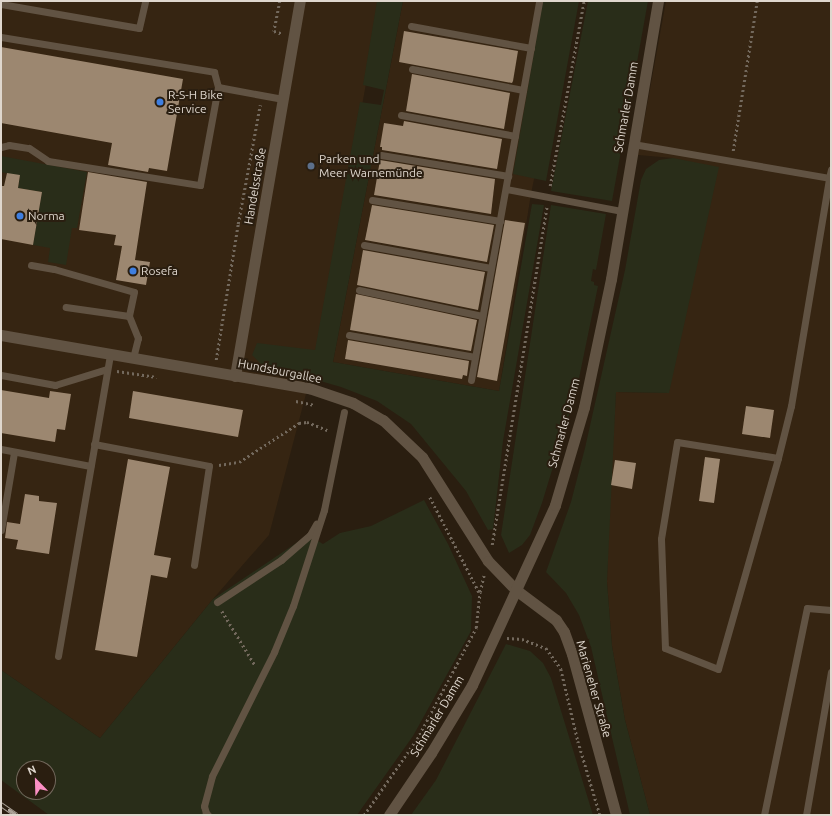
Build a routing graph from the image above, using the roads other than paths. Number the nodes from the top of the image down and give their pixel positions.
1 (145, 1) edge
2 (300, 1) edge
3 (539, 1) edge
4 (658, 1) edge
5 (1, 4) edge
6 (411, 26) dead end
7 (1, 38) edge
8 (531, 48) junction
9 (412, 69) dead end
10 (218, 87) junction
11 (523, 90) junction
12 (283, 99) junction
13 (402, 114) dead end
14 (515, 136) junction
15 (633, 144) junction
16 (1, 146) edge
17 (381, 155) dead end
18 (831, 169) edge
19 (508, 176) junction
20 (829, 178) junction
21 (506, 189) junction
22 (372, 200) dead end
23 (621, 211) junction
24 (500, 221) junction
25 (364, 244) dead end
26 (31, 265) dead end
27 (491, 268) junction
28 (359, 290) dead end
29 (66, 307) dead end
30 (129, 316) junction
31 (482, 316) junction
32 (1, 335) edge
33 (349, 335) dead end
34 (110, 354) junction
35 (475, 357) junction
36 (133, 358) junction
37 (107, 369) junction
38 (1, 375) edge
39 (235, 376) junction
40 (471, 380) dead end
41 (344, 412) dead end
42 (94, 444) junction
43 (1, 449) edge
44 (14, 452) junction
45 (778, 458) junction
46 (90, 466) junction
47 (324, 510) junction
48 (1, 530) edge
49 (194, 565) dead end
50 (516, 590) junction
51 (217, 602) road end
52 (831, 610) edge
53 (58, 656) dead end
54 (831, 672) edge
55 (206, 814) edge
56 (389, 815) edge
57 (616, 815) edge
58 (764, 815) edge
59 (806, 815) edge

1 - 5 lane
2 - 12 street, Handelsstraße
3 - 8 lane
4 - 15 street, Schmarler Damm
6 - 8 lane
7 - 10 lane
8 - 11 lane
9 - 11 lane
10 - 12 lane
10 - 16 lane
11 - 14 lane
12 - 39 street, Handelsstraße
13 - 14 lane
14 - 19 lane
15 - 20 lane
15 - 23 street, Schmarler Damm
17 - 19 lane
18 - 20 lane
19 - 21 lane
20 - 45 lane
21 - 23 lane
21 - 24 lane
22 - 24 lane
23 - 50 street, Schmarler Damm
24 - 27 lane
25 - 27 lane
26 - 30 lane
27 - 31 lane
28 - 31 lane
29 - 30 lane
30 - 36 lane
31 - 35 lane
32 - 34 street, Hundsburgallee
33 - 35 lane
34 - 36 street, Hundsburgallee
34 - 37 lane
35 - 40 lane
36 - 39 street, Hundsburgallee
37 - 38 lane
37 - 42 lane
39 - 50 street, Hundsburgallee
41 - 47 lane
42 - 46 lane
42 - 49 lane
43 - 44 lane
44 - 46 lane
44 - 48 lane
45 - 45 lane
46 - 53 lane
47 - 51 lane
47 - 55 lane
50 - 56 street, Schmarler Damm
50 - 57 street, Marieneher Straße
52 - 58 lane
54 - 59 lane

